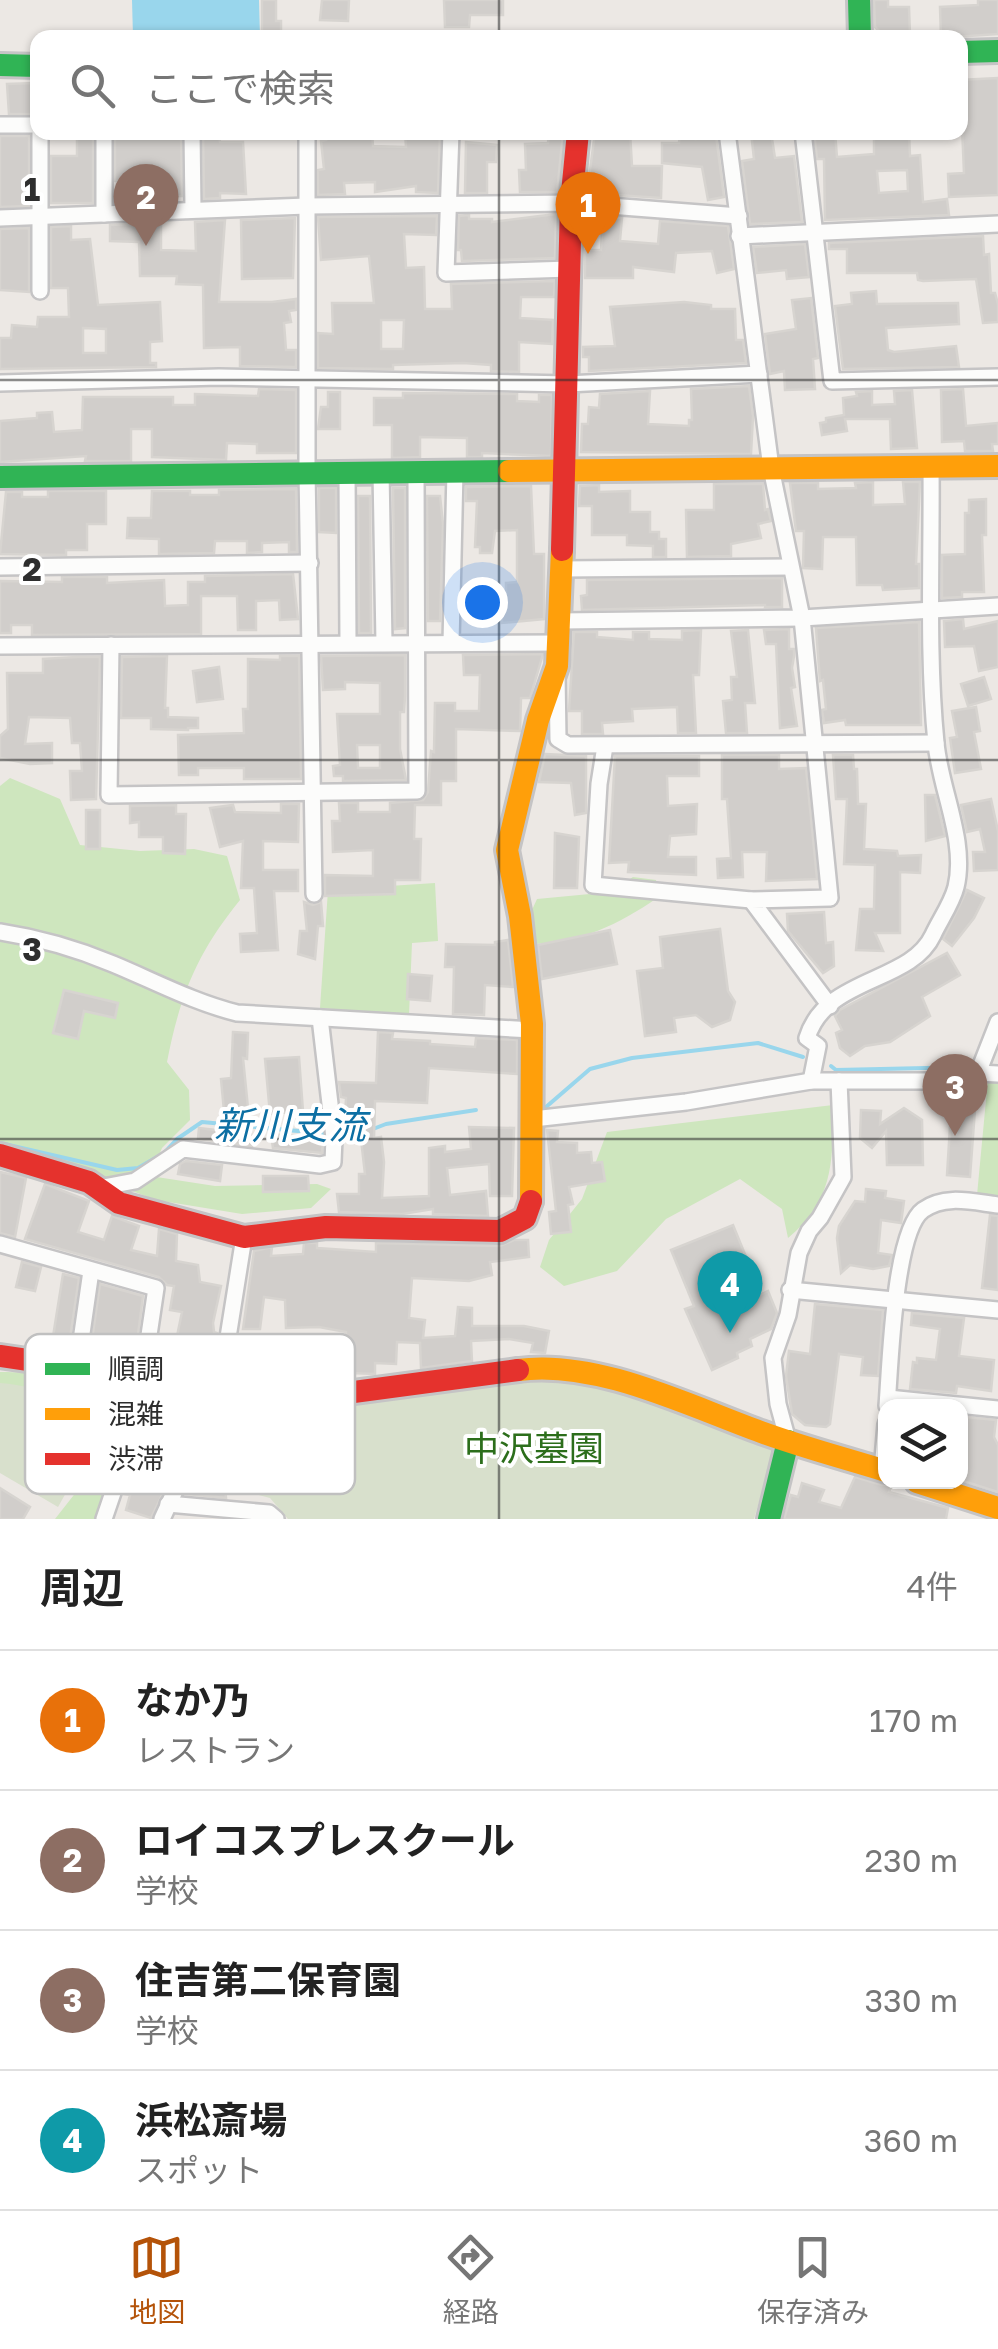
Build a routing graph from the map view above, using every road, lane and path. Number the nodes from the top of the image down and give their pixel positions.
1 (859, 0) edge
2 (860, 30) edge
3 (998, 51) edge
4 (968, 52) edge
5 (0, 65) edge
6 (30, 66) edge
7 (0, 125) edge
8 (30, 125) edge
9 (40, 140) edge
10 (104, 140) edge
11 (192, 140) edge
12 (307, 140) edge
13 (450, 140) edge
14 (577, 140) edge
15 (728, 140) edge
16 (804, 140) edge
17 (571, 203) junction
18 (446, 205) junction
19 (307, 206) junction
20 (193, 209) junction
21 (104, 214) junction
22 (738, 216) junction
23 (38, 217) junction
24 (0, 218) edge
25 (998, 224) edge
26 (814, 232) junction
27 (739, 236) junction
28 (570, 269) junction
29 (40, 292) dead end
30 (759, 374) junction
31 (998, 377) edge
32 (308, 381) junction
33 (0, 383) edge
34 (568, 384) junction
35 (998, 466) edge
36 (930, 467) junction
37 (770, 468) junction
38 (307, 471) junction
39 (347, 471) junction
40 (381, 471) junction
41 (416, 471) junction
42 (455, 471) junction
43 (566, 471) junction
44 (0, 477) edge
45 (310, 563) junction
46 (0, 566) edge
47 (790, 567) junction
48 (562, 569) junction
49 (998, 606) edge
50 (932, 611) junction
51 (802, 618) junction
52 (312, 642) junction
53 (348, 642) junction
54 (452, 642) junction
55 (384, 643) junction
56 (416, 643) junction
57 (559, 643) junction
58 (0, 646) edge
59 (110, 646) junction
60 (812, 742) junction
61 (936, 743) junction
62 (605, 746) junction
63 (312, 794) junction
64 (314, 894) dead end
65 (751, 900) junction
66 (0, 932) edge
67 (830, 1006) junction
68 (320, 1018) junction
69 (998, 1022) edge
70 (532, 1030) junction
71 (978, 1073) junction
72 (998, 1074) edge
73 (811, 1080) junction
74 (839, 1082) junction
75 (533, 1119) junction
76 (0, 1156) edge
77 (98, 1188) junction
78 (998, 1205) edge
79 (244, 1237) junction
80 (0, 1244) edge
81 (91, 1272) junction
82 (790, 1290) junction
83 (896, 1300) junction
84 (998, 1310) edge
85 (82, 1334) edge
86 (149, 1334) edge
87 (229, 1334) edge
88 (0, 1356) edge
89 (25, 1360) edge
90 (355, 1392) edge
91 (887, 1399) edge
92 (968, 1406) edge
93 (998, 1408) edge
94 (788, 1441) junction
95 (878, 1468) edge
96 (939, 1489) edge
97 (113, 1494) edge
98 (998, 1508) edge
99 (165, 1512) edge
100 (104, 1519) edge
101 (276, 1519) edge
102 (769, 1519) edge

1 - 2 main road
3 - 4 main road
5 - 6 main road
7 - 8 street
9 - 23 street
10 - 21 street
11 - 20 street
12 - 19 street
13 - 18 street
14 - 17 main road
15 - 22 street
16 - 26 street
17 - 18 street
17 - 22 street
17 - 28 main road
18 - 19 street
18 - 28 street
19 - 20 street
19 - 32 street
20 - 21 street
21 - 23 street
22 - 27 street
23 - 24 street
23 - 29 street
25 - 26 street
26 - 27 street
26 - 31 street
27 - 30 street
28 - 34 main road
30 - 34 street
30 - 37 street
32 - 33 street
32 - 34 street
32 - 38 street
34 - 43 main road
35 - 36 main road
36 - 37 main road
36 - 50 street
37 - 43 main road
37 - 47 street
38 - 39 main road
38 - 44 main road
38 - 45 street
39 - 40 main road
39 - 53 street
40 - 41 main road
40 - 55 street
41 - 42 main road
41 - 56 street
42 - 43 main road
42 - 54 street
43 - 48 main road
45 - 46 street
45 - 52 street
47 - 48 street
47 - 51 street
48 - 57 main road
49 - 50 street
50 - 51 street
50 - 61 street
51 - 57 street
51 - 60 street
52 - 53 street
52 - 59 street
52 - 63 street
53 - 55 street
54 - 56 street
54 - 57 street
55 - 56 street
56 - 63 street
57 - 62 street
57 - 70 main road
58 - 59 street
59 - 63 street
60 - 61 street
60 - 62 street
60 - 65 street
61 - 67 street
62 - 65 street
63 - 64 street
65 - 67 street
66 - 68 street
67 - 73 street
68 - 70 street
68 - 77 street
69 - 71 street
70 - 75 main road
71 - 72 street
71 - 74 street
73 - 74 street
73 - 75 street
74 - 82 street
75 - 79 main road
76 - 77 main road
77 - 79 main road
78 - 83 street
79 - 87 street
80 - 81 street
81 - 85 street
81 - 86 street
82 - 83 street
82 - 94 street
83 - 84 street
83 - 91 street
88 - 89 main road
90 - 94 main road
92 - 93 street
94 - 95 main road
94 - 102 main road
96 - 98 main road
97 - 100 street
99 - 101 street

